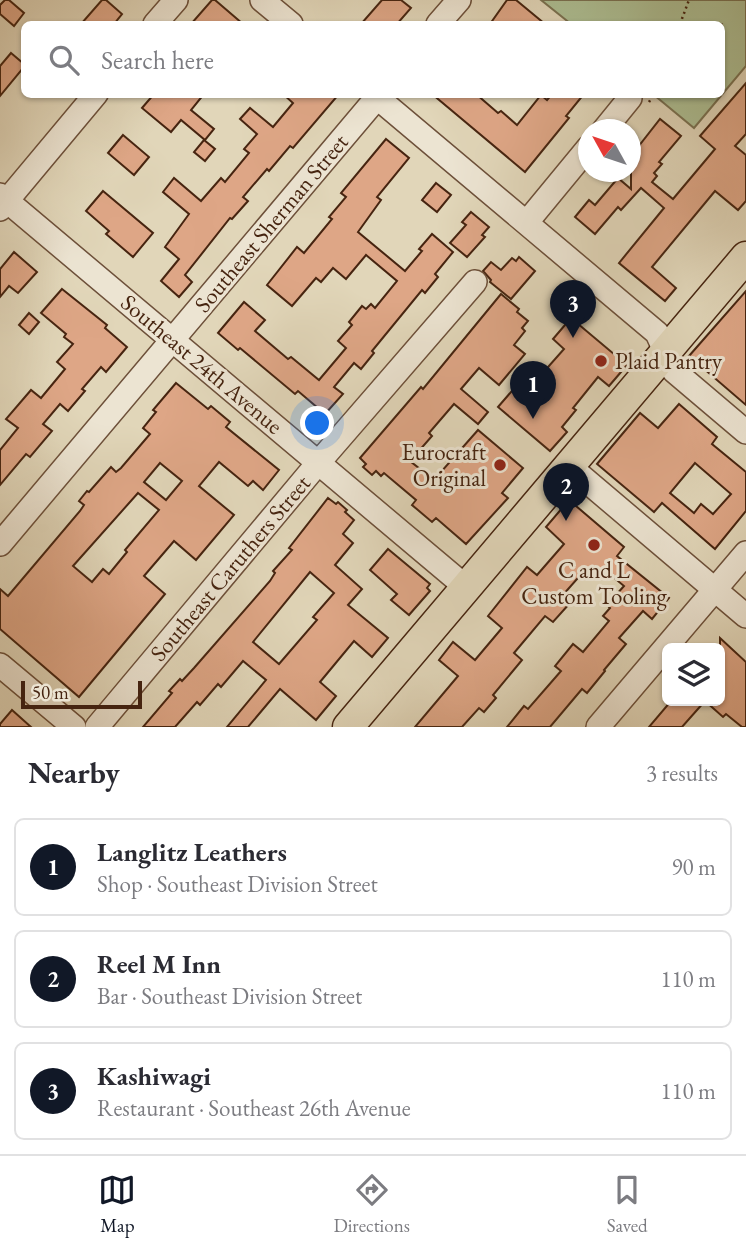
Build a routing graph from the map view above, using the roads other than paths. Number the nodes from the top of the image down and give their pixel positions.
1 (176, 0) edge
2 (262, 0) edge
3 (459, 0) edge
4 (158, 21) edge
5 (286, 21) edge
6 (441, 21) edge
7 (93, 98) edge
8 (375, 98) edge
9 (379, 98) edge
10 (644, 98) edge
11 (618, 119) edge
12 (578, 161) edge
13 (2, 202) edge
14 (527, 222) junction
15 (746, 257) edge
16 (475, 282) dead end
17 (173, 340) junction
18 (666, 352) junction
19 (746, 432) edge
20 (319, 462) junction
21 (569, 466) junction
22 (0, 544) edge
23 (746, 553) edge
24 (467, 588) junction
25 (715, 590) junction
26 (746, 616) edge
27 (0, 665) edge
28 (74, 727) edge
29 (97, 727) edge
30 (348, 727) edge
31 (598, 727) edge

1 - 4 street
2 - 5 street
3 - 6 street
7 - 13 street
8 - 17 street, Southeast Sherman Street
9 - 14 street
10 - 11 street
12 - 14 street
13 - 17 street, Southeast 24th Avenue
14 - 18 street
15 - 18 main road
16 - 20 street, Southeast Caruthers Street
17 - 20 street, Southeast 24th Avenue
17 - 22 street, Southeast Sherman Street
18 - 19 street
18 - 21 main road
20 - 24 street, Southeast 24th Avenue
20 - 29 street, Southeast Caruthers Street
21 - 24 main road
21 - 25 street
23 - 25 street
24 - 30 main road
25 - 26 street
25 - 31 street
27 - 28 street

